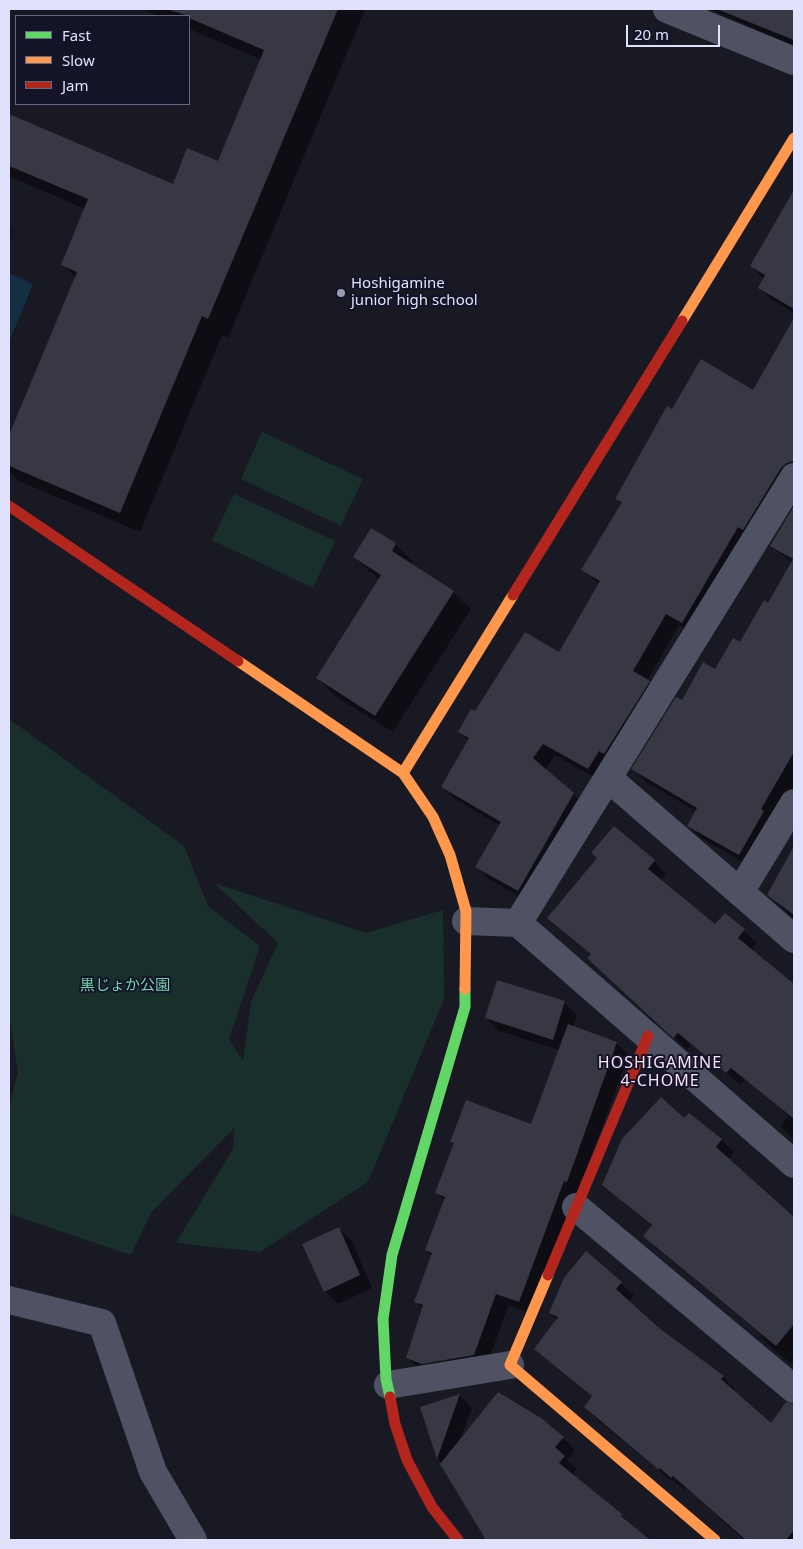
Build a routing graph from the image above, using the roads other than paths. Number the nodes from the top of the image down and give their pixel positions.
1 (667, 9) edge
2 (794, 61) edge
3 (794, 138) edge
4 (794, 477) edge
5 (9, 506) edge
6 (403, 773) junction
7 (608, 778) junction
8 (794, 803) edge
9 (740, 892) junction
10 (466, 921) junction
11 (518, 923) junction
12 (794, 939) edge
13 (648, 1036) junction
14 (794, 1164) edge
15 (576, 1207) junction
16 (9, 1300) edge
17 (510, 1365) junction
18 (388, 1384) junction
19 (794, 1389) edge
20 (193, 1540) edge
21 (458, 1540) edge
22 (715, 1540) edge

1 - 2 street
3 - 6 street
4 - 7 street
5 - 6 street
6 - 10 street
7 - 9 street
7 - 11 street
8 - 9 street
9 - 12 street
10 - 11 street
10 - 18 street
11 - 13 street
13 - 14 street
13 - 15 street
15 - 17 street
15 - 19 street
16 - 20 street
17 - 18 street
17 - 22 street
18 - 21 street

